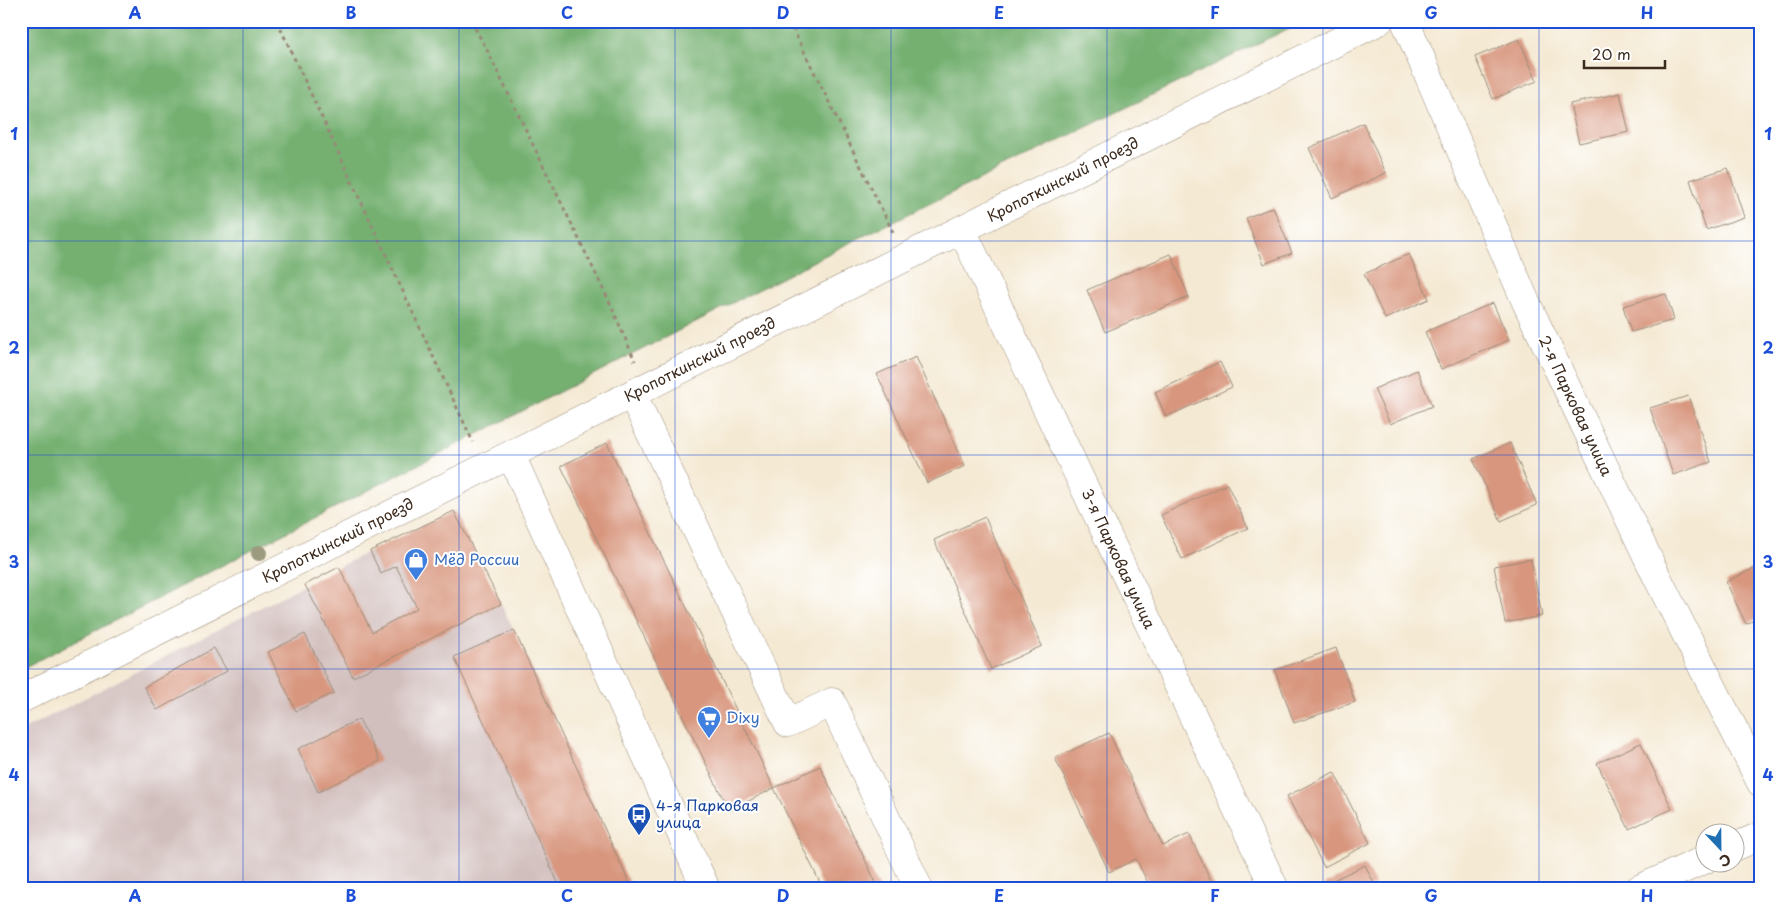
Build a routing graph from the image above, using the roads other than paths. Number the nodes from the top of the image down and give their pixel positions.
1 (1379, 21) edge
2 (1405, 21) edge
3 (962, 230) junction
4 (639, 390) junction
5 (511, 455) junction
6 (21, 699) edge
7 (1761, 783) edge
8 (1761, 836) edge
9 (1744, 843) edge
10 (1694, 864) edge
11 (706, 889) edge
12 (919, 889) edge
13 (1275, 889) edge
14 (1639, 889) edge

1 - 3 street, Кропоткинский проезд
2 - 7 street, 2-я Парковая улица
3 - 4 street, Кропоткинский проезд
3 - 13 street, 3-я Парковая улица
4 - 5 street, Кропоткинский проезд
4 - 12 street
5 - 6 street, Кропоткинский проезд
5 - 11 street
8 - 9 street
10 - 14 street

